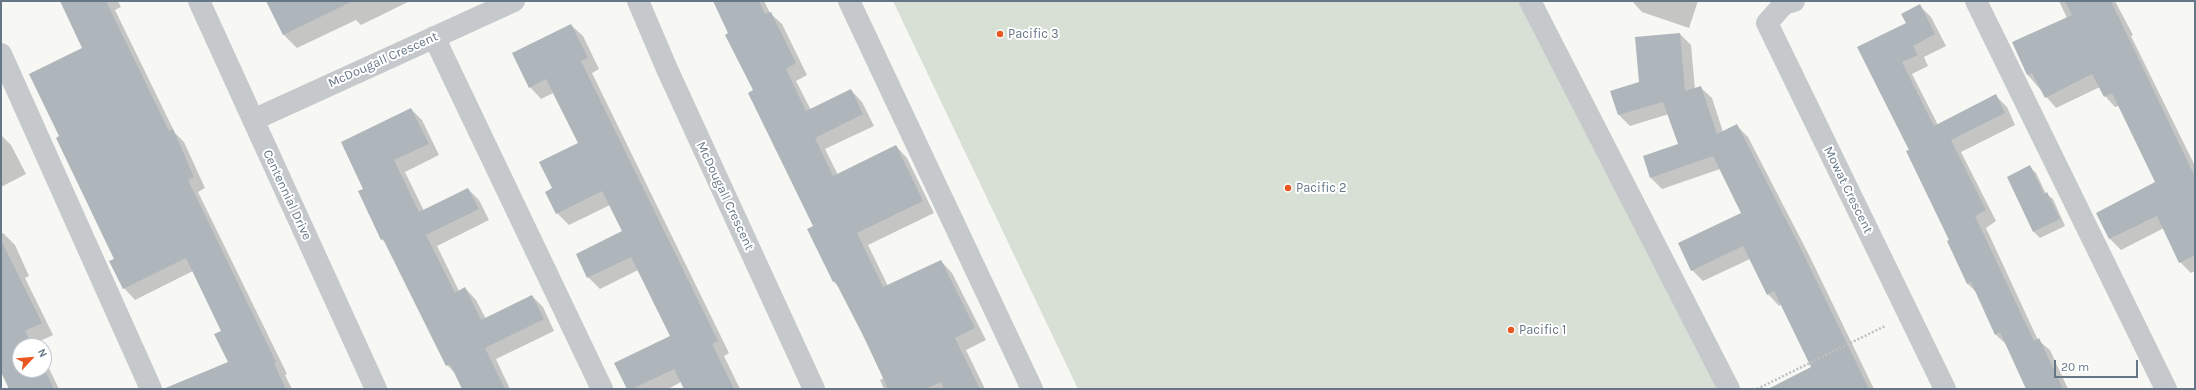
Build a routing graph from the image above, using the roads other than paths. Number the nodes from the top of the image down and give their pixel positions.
1 (199, 1) edge
2 (514, 1) edge
3 (638, 1) edge
4 (848, 1) edge
5 (1530, 1) edge
6 (1794, 1) edge
7 (1976, 1) edge
8 (434, 37) junction
9 (1, 54) edge
10 (253, 120) junction
11 (151, 389) edge
12 (376, 389) edge
13 (602, 389) edge
14 (814, 389) edge
15 (1032, 389) edge
16 (1729, 389) edge
17 (1945, 389) edge
18 (2166, 389) edge

1 - 10 street, Centennial Drive
2 - 8 street, McDougall Crescent
3 - 14 street, McDougall Crescent
4 - 15 street
5 - 16 street
6 - 17 street, Mowat Crescent
7 - 18 street
8 - 10 street, McDougall Crescent
8 - 13 street
9 - 11 street
10 - 12 street, Centennial Drive

